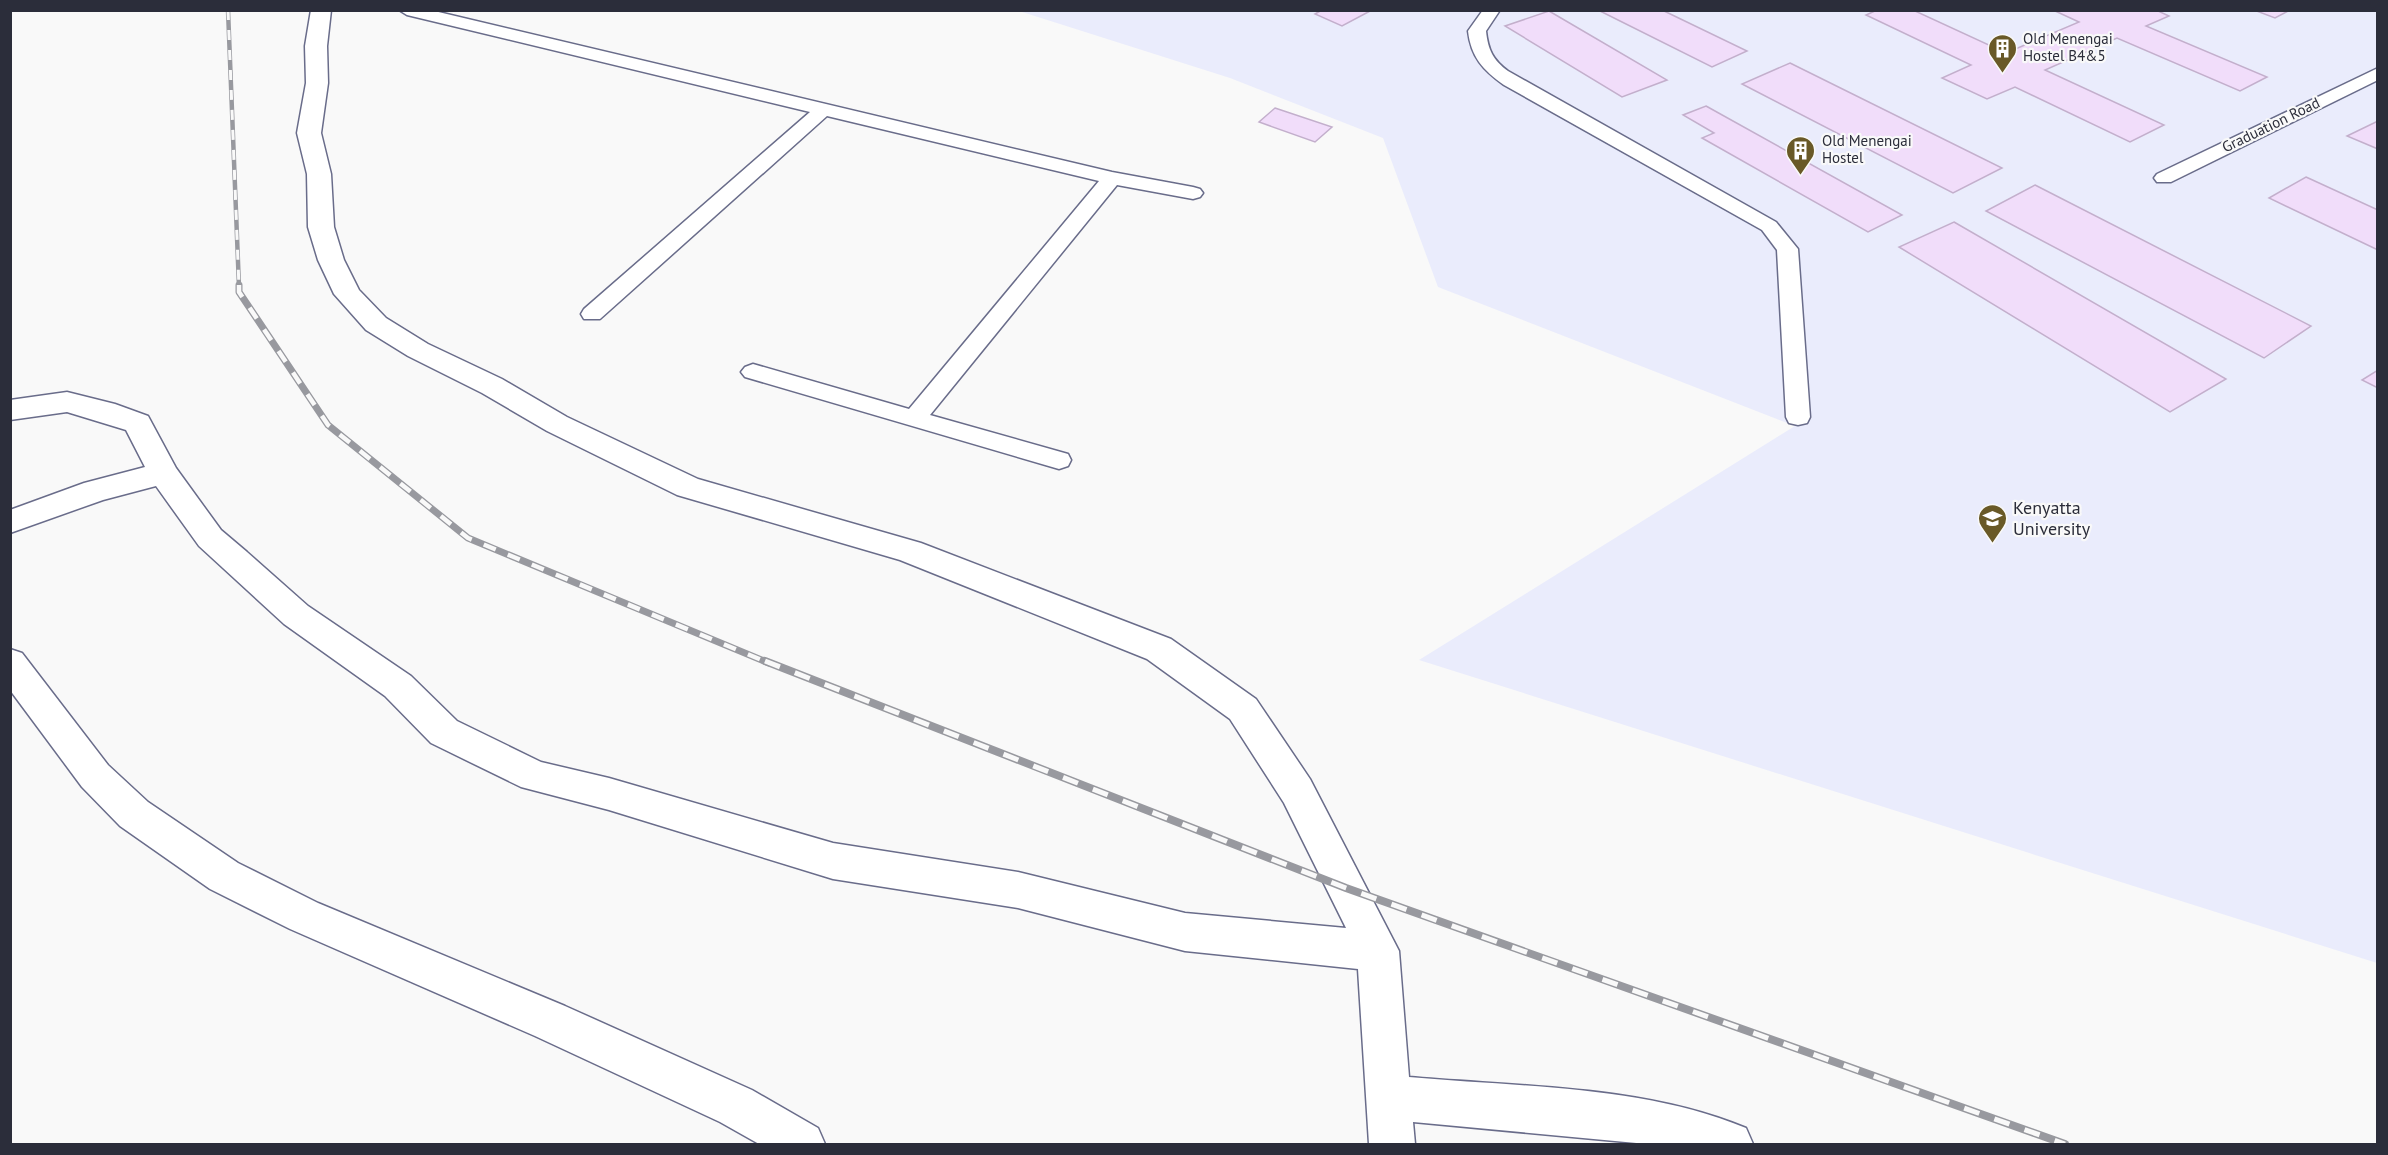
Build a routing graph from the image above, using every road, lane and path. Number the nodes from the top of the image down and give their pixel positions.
1 (321, 10) edge
2 (407, 10) edge
3 (1492, 10) edge
4 (2378, 73) edge
5 (824, 109) junction
6 (1112, 178) junction
7 (2164, 178) dead end
8 (1192, 193) dead end
9 (592, 314) dead end
10 (753, 372) dead end
11 (10, 410) edge
12 (1798, 417) dead end
13 (914, 418) junction
14 (1059, 460) dead end
15 (163, 473) junction
16 (10, 522) edge
17 (10, 663) edge
18 (1378, 951) junction
19 (1389, 1098) junction
20 (802, 1144) edge
21 (1392, 1144) edge
22 (1730, 1144) edge

1 - 18 street
2 - 5 lane
3 - 12 lane
4 - 7 lane, Graduation Road
5 - 6 lane
5 - 9 lane
6 - 8 lane
6 - 13 lane
10 - 13 lane
11 - 15 street
13 - 14 lane
15 - 16 street
15 - 18 street
17 - 20 street
18 - 19 street
19 - 21 street
19 - 22 street

